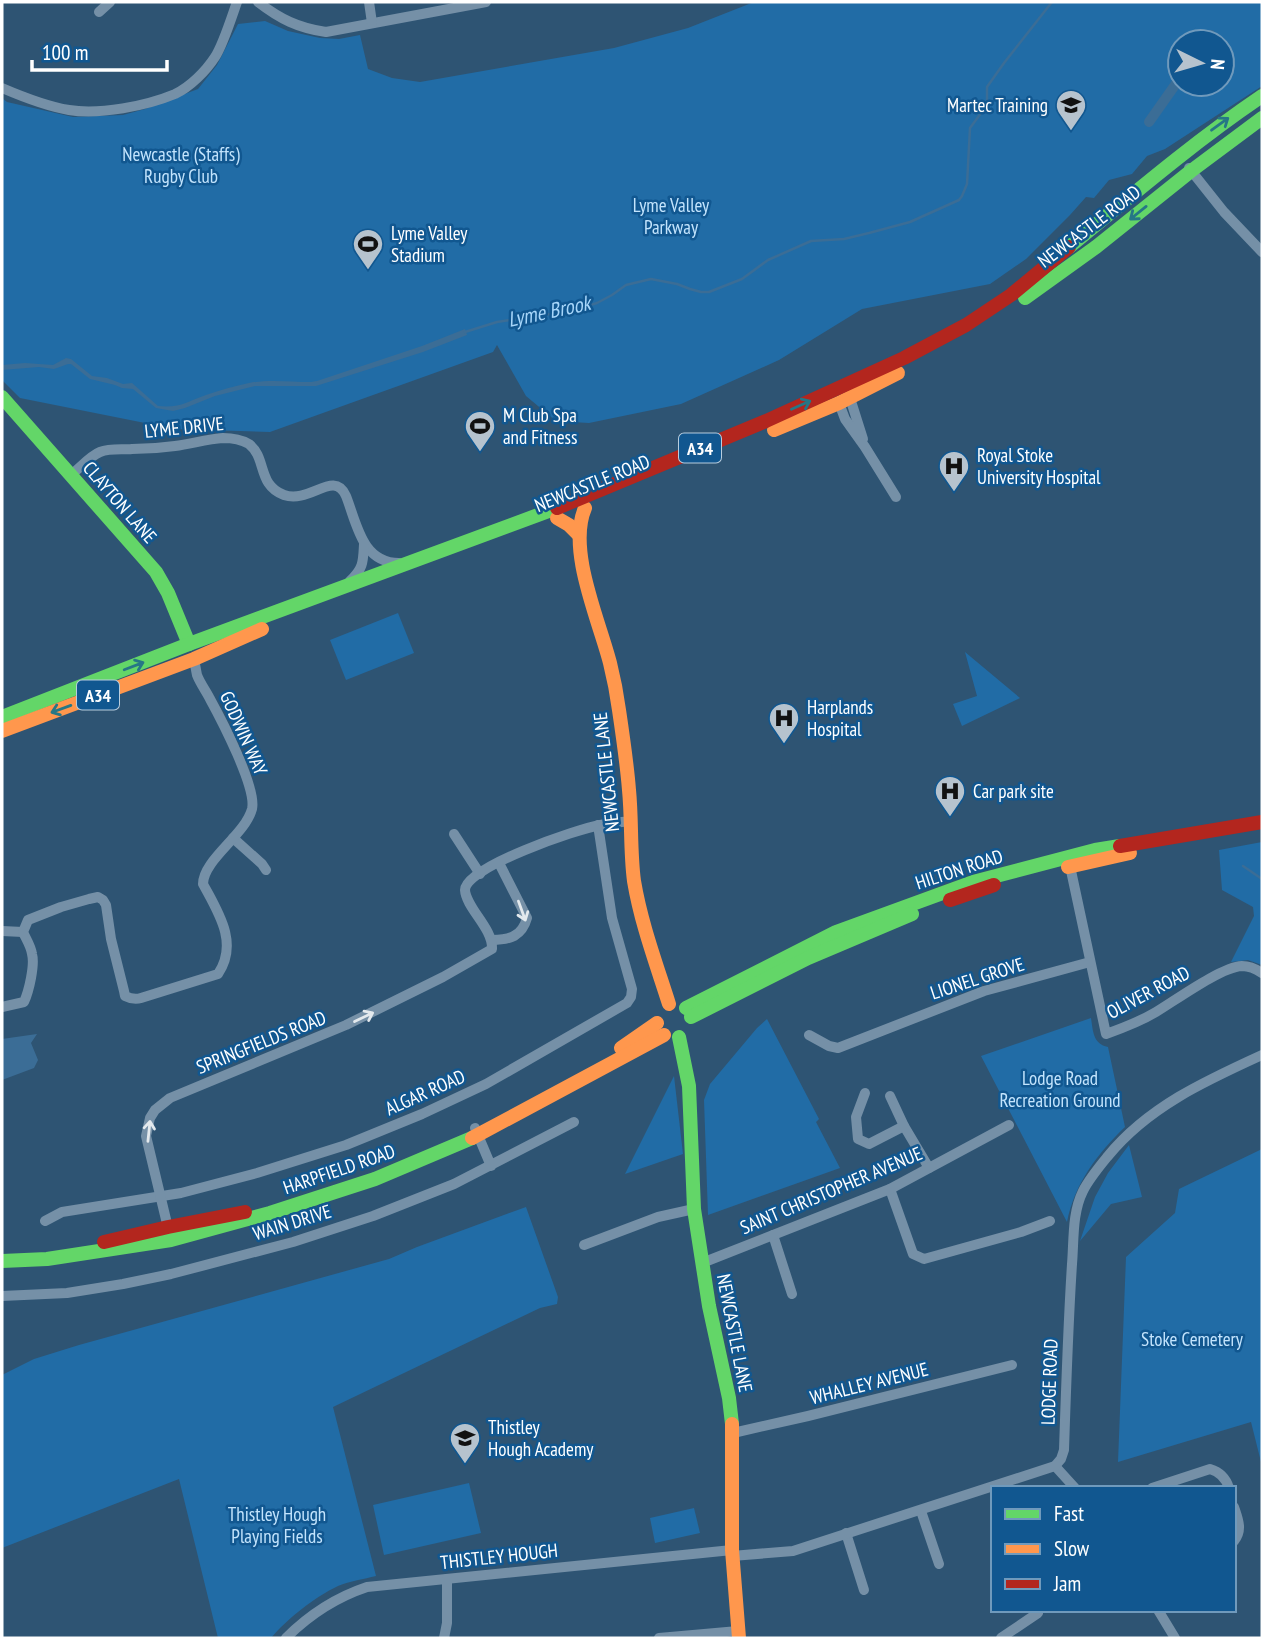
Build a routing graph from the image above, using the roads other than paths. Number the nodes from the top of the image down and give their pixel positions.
1 (110, 2) edge
2 (236, 2) edge
3 (248, 2) edge
4 (258, 2) edge
5 (369, 2) edge
6 (486, 2) edge
7 (99, 12) dead end
8 (372, 23) junction
9 (2, 88) edge
10 (1262, 96) edge
11 (1262, 118) edge
12 (1180, 155) junction
13 (1191, 170) junction
14 (1262, 252) edge
15 (843, 396) junction
16 (2, 397) edge
17 (71, 475) junction
18 (896, 497) dead end
19 (585, 508) junction
20 (557, 518) junction
21 (579, 535) junction
22 (364, 544) junction
23 (411, 563) junction
24 (341, 589) junction
25 (189, 644) junction
26 (194, 659) junction
27 (2, 717) edge
28 (2, 731) edge
29 (632, 821) junction
30 (1262, 822) edge
31 (598, 825) junction
32 (1262, 831) edge
33 (454, 834) dead end
34 (233, 838) junction
35 (499, 863) junction
36 (1063, 863) junction
37 (266, 870) dead end
38 (480, 874) junction
39 (2, 931) edge
40 (23, 932) junction
41 (492, 940) junction
42 (1090, 962) junction
43 (1262, 973) edge
44 (669, 1004) junction
45 (2, 1007) edge
46 (688, 1013) junction
47 (660, 1029) junction
48 (815, 1034) dead end
49 (679, 1037) junction
50 (1262, 1055) edge
51 (865, 1093) dead end
52 (890, 1096) dead end
53 (574, 1122) dead end
54 (1009, 1125) dead end
55 (904, 1126) junction
56 (476, 1132) junction
57 (492, 1166) junction
58 (929, 1168) junction
59 (890, 1189) junction
60 (161, 1197) junction
61 (694, 1209) junction
62 (45, 1221) dead end
63 (1050, 1221) dead end
64 (169, 1233) junction
65 (773, 1235) junction
66 (584, 1245) dead end
67 (2, 1252) edge
68 (2, 1261) edge
69 (702, 1263) junction
70 (792, 1294) dead end
71 (2, 1296) edge
72 (1012, 1364) dead end
73 (733, 1433) junction
74 (1055, 1466) junction
75 (1001, 1486) edge
76 (1073, 1486) edge
77 (1158, 1486) edge
78 (1228, 1486) edge
79 (991, 1489) edge
80 (921, 1511) junction
81 (1236, 1513) edge
82 (846, 1533) junction
83 (1236, 1539) edge
84 (732, 1553) junction
85 (939, 1564) dead end
86 (447, 1579) junction
87 (864, 1590) dead end
88 (1038, 1612) edge
89 (1159, 1612) edge
90 (739, 1634) edge
91 (286, 1638) edge
92 (444, 1638) edge
93 (659, 1638) edge
94 (1001, 1638) edge
95 (1175, 1638) edge

1 - 7 street
2 - 3 street
2 - 9 street
4 - 8 street
5 - 8 street
6 - 8 street
12 -> 10 main road, A34
11 - 13 main road, A34
12 - 13 street
12 - 15 main road, NEWCASTLE ROAD / A34
13 - 14 street
13 -> 15 main road, NEWCASTLE ROAD / A34
15 - 18 street
15 - 19 main road, NEWCASTLE ROAD / A34
23 -> 15 main road, NEWCASTLE ROAD / A34
16 - 17 main road, CLAYTON LANE
17 - 22 street, LYME DRIVE
17 - 25 main road, CLAYTON LANE
19 - 20 main road, NEWCASTLE ROAD / A34
19 - 21 main road, NEWCASTLE LANE
20 - 21 main road
20 - 26 main road, NEWCASTLE ROAD / A34
21 - 29 main road, NEWCASTLE LANE
22 - 23 street
22 - 24 street
23 - 24 main road, NEWCASTLE ROAD / A34
24 - 25 main road, NEWCASTLE ROAD / A34
25 - 26 main road, CLAYTON LANE
27 -> 25 main road, NEWCASTLE ROAD / A34
26 -> 28 main road, NEWCASTLE ROAD / A34
26 - 34 street, GODWIN WAY
29 - 31 street
29 - 44 main road, NEWCASTLE LANE
30 - 36 main road, HILTON ROAD
31 - 35 street
31 - 60 street, ALGAR ROAD
32 - 36 main road, HILTON ROAD
33 - 38 street
34 - 37 street
34 - 40 street, GODWIN WAY
35 - 38 street
35 -> 41 street, SPRINGFIELDS ROAD
36 - 42 street, OLIVER ROAD
36 - 46 main road, HILTON ROAD
38 - 41 street
39 - 40 street
40 - 45 street
60 -> 41 street, SPRINGFIELDS ROAD
42 - 43 street, OLIVER ROAD
42 - 48 street, LIONEL GROVE
44 - 46 main road
44 - 47 main road
46 - 49 main road
47 - 49 main road
47 - 56 main road, HARPFIELD ROAD
49 - 61 main road, NEWCASTLE LANE
50 - 74 street, LODGE ROAD
51 - 55 street
52 - 55 street
53 - 57 street, WAIN DRIVE
54 - 58 street, SAINT CHRISTOPHER AVENUE
55 - 58 street
56 - 57 street
56 - 64 main road, HARPFIELD ROAD
57 - 71 street, WAIN DRIVE
58 - 59 street, SAINT CHRISTOPHER AVENUE
59 - 63 street
59 - 65 street, SAINT CHRISTOPHER AVENUE
60 - 62 street, ALGAR ROAD
60 - 64 street, SPRINGFIELDS ROAD
61 - 66 street
61 - 69 main road, NEWCASTLE LANE
64 - 67 main road, HARPFIELD ROAD
64 - 68 main road, HARPFIELD ROAD
65 - 69 street, SAINT CHRISTOPHER AVENUE
65 - 70 street
69 - 73 main road, NEWCASTLE LANE
72 - 73 street, WHALLEY AVENUE
73 - 84 main road, NEWCASTLE LANE
74 - 75 street
74 - 76 street
77 - 78 street
79 - 80 street
80 - 82 street
80 - 85 street
81 - 83 street
82 - 84 street
82 - 87 street
84 - 86 street, THISTLEY HOUGH
84 - 90 main road, NEWCASTLE LANE
86 - 91 street, THISTLEY HOUGH
86 - 92 street
88 - 94 street
89 - 95 street
90 - 93 street

